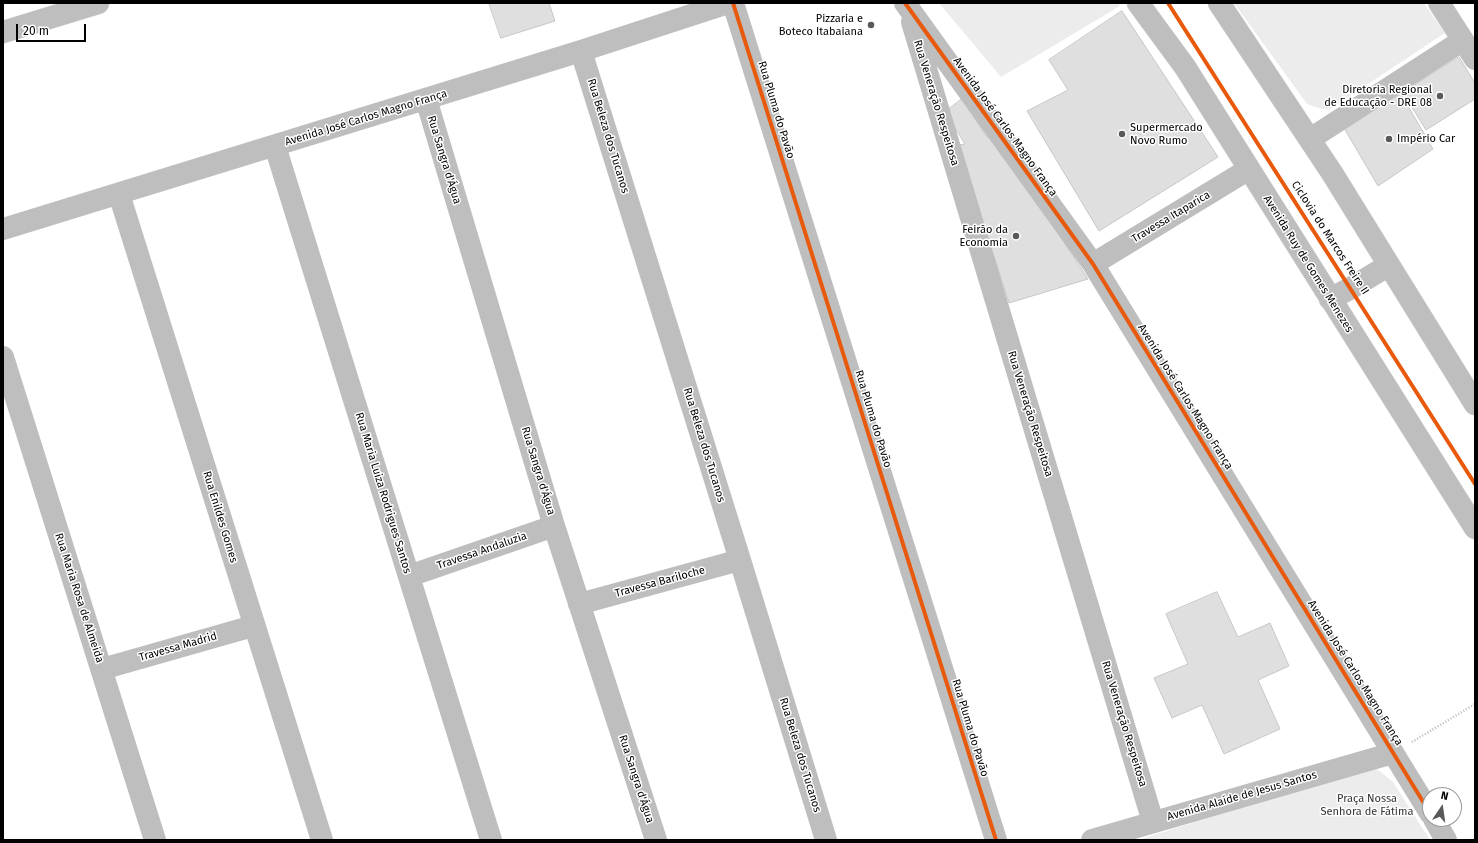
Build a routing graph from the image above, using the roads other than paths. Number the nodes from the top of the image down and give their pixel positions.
1 (98, 3) edge
2 (728, 3) edge
3 (734, 3) edge
4 (1138, 3) edge
5 (1219, 3) edge
6 (1439, 3) edge
7 (906, 4) edge
8 (3, 32) edge
9 (1463, 40) junction
10 (581, 51) junction
11 (1475, 59) edge
12 (426, 99) junction
13 (1310, 139) junction
14 (275, 146) junction
15 (1249, 169) junction
16 (119, 194) junction
17 (3, 229) edge
18 (1093, 264) junction
19 (1389, 265) junction
20 (1330, 299) junction
21 (3, 357) edge
22 (1475, 404) edge
23 (554, 526) junction
24 (1475, 528) edge
25 (740, 560) junction
26 (409, 576) junction
27 (579, 604) junction
28 (253, 626) junction
29 (102, 669) junction
30 (1393, 753) junction
31 (1422, 800) edge
32 (1153, 822) junction
33 (1439, 827) edge
34 (155, 840) edge
35 (322, 840) edge
36 (491, 840) edge
37 (656, 840) edge
38 (826, 840) edge
39 (996, 840) edge
40 (1092, 840) edge
41 (1446, 840) edge

1 - 8 street
2 - 10 street, Avenida José Carlos Magno França
3 - 39 street, Rua Pluma do Pavão
4 - 15 street, Avenida Ruy de Gomes Menezes
5 - 13 street
6 - 9 street
7 - 18 street, Avenida José Carlos Magno França
7 - 32 street, Rua Veneração Respeitosa
9 - 11 street
9 - 13 street
10 - 12 street, Avenida José Carlos Magno França
10 - 25 street, Rua Beleza dos Tucanos
12 - 14 street, Avenida José Carlos Magno França
12 - 23 street, Rua Sangra d'Água
13 - 19 street
14 - 16 street, Avenida José Carlos Magno França
14 - 26 street, Rua Maria Luiza Rodrigues Santos
15 - 18 street, Travessa Itaparica
15 - 20 street, Avenida Ruy de Gomes Menezes
16 - 17 street, Avenida José Carlos Magno França
16 - 28 street, Rua Enildes Gomes
18 - 30 street, Avenida José Carlos Magno França
19 - 20 street
19 - 22 street
20 - 24 street, Avenida Ruy de Gomes Menezes
21 - 29 street, Rua Maria Rosa de Almeida
23 - 26 street, Travessa Andaluzia
23 - 27 street, Rua Sangra d'Água
25 - 27 street, Travessa Bariloche
25 - 38 street, Rua Beleza dos Tucanos
26 - 36 street, Rua Maria Luiza Rodrigues Santos
27 - 37 street, Rua Sangra d'Água
28 - 29 street, Travessa Madrid
28 - 35 street, Rua Enildes Gomes
29 - 34 street, Rua Maria Rosa de Almeida
30 - 31 street, Avenida José Carlos Magno França
30 - 32 street, Avenida Alaíde de Jesus Santos
32 - 40 street, Avenida Alaíde de Jesus Santos
33 - 41 street

